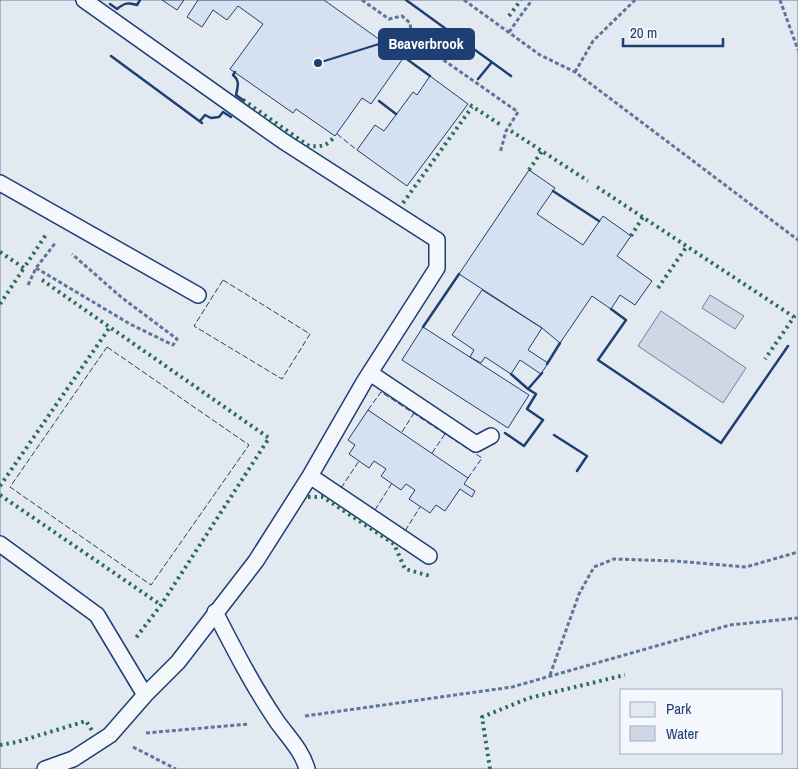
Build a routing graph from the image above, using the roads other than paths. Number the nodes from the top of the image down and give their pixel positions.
1 (84, 0) edge
2 (0, 183) edge
3 (198, 295) dead end
4 (370, 373) junction
5 (491, 436) dead end
6 (310, 476) junction
7 (0, 544) edge
8 (429, 556) dead end
9 (215, 612) junction
10 (145, 695) junction
11 (72, 764) edge
12 (45, 769) edge
13 (307, 769) edge

1 - 4 lane
2 - 3 lane
4 - 5 lane
4 - 6 lane
6 - 8 lane
6 - 9 lane
7 - 10 lane
9 - 10 lane
9 - 13 lane
10 - 11 lane
11 - 12 lane

